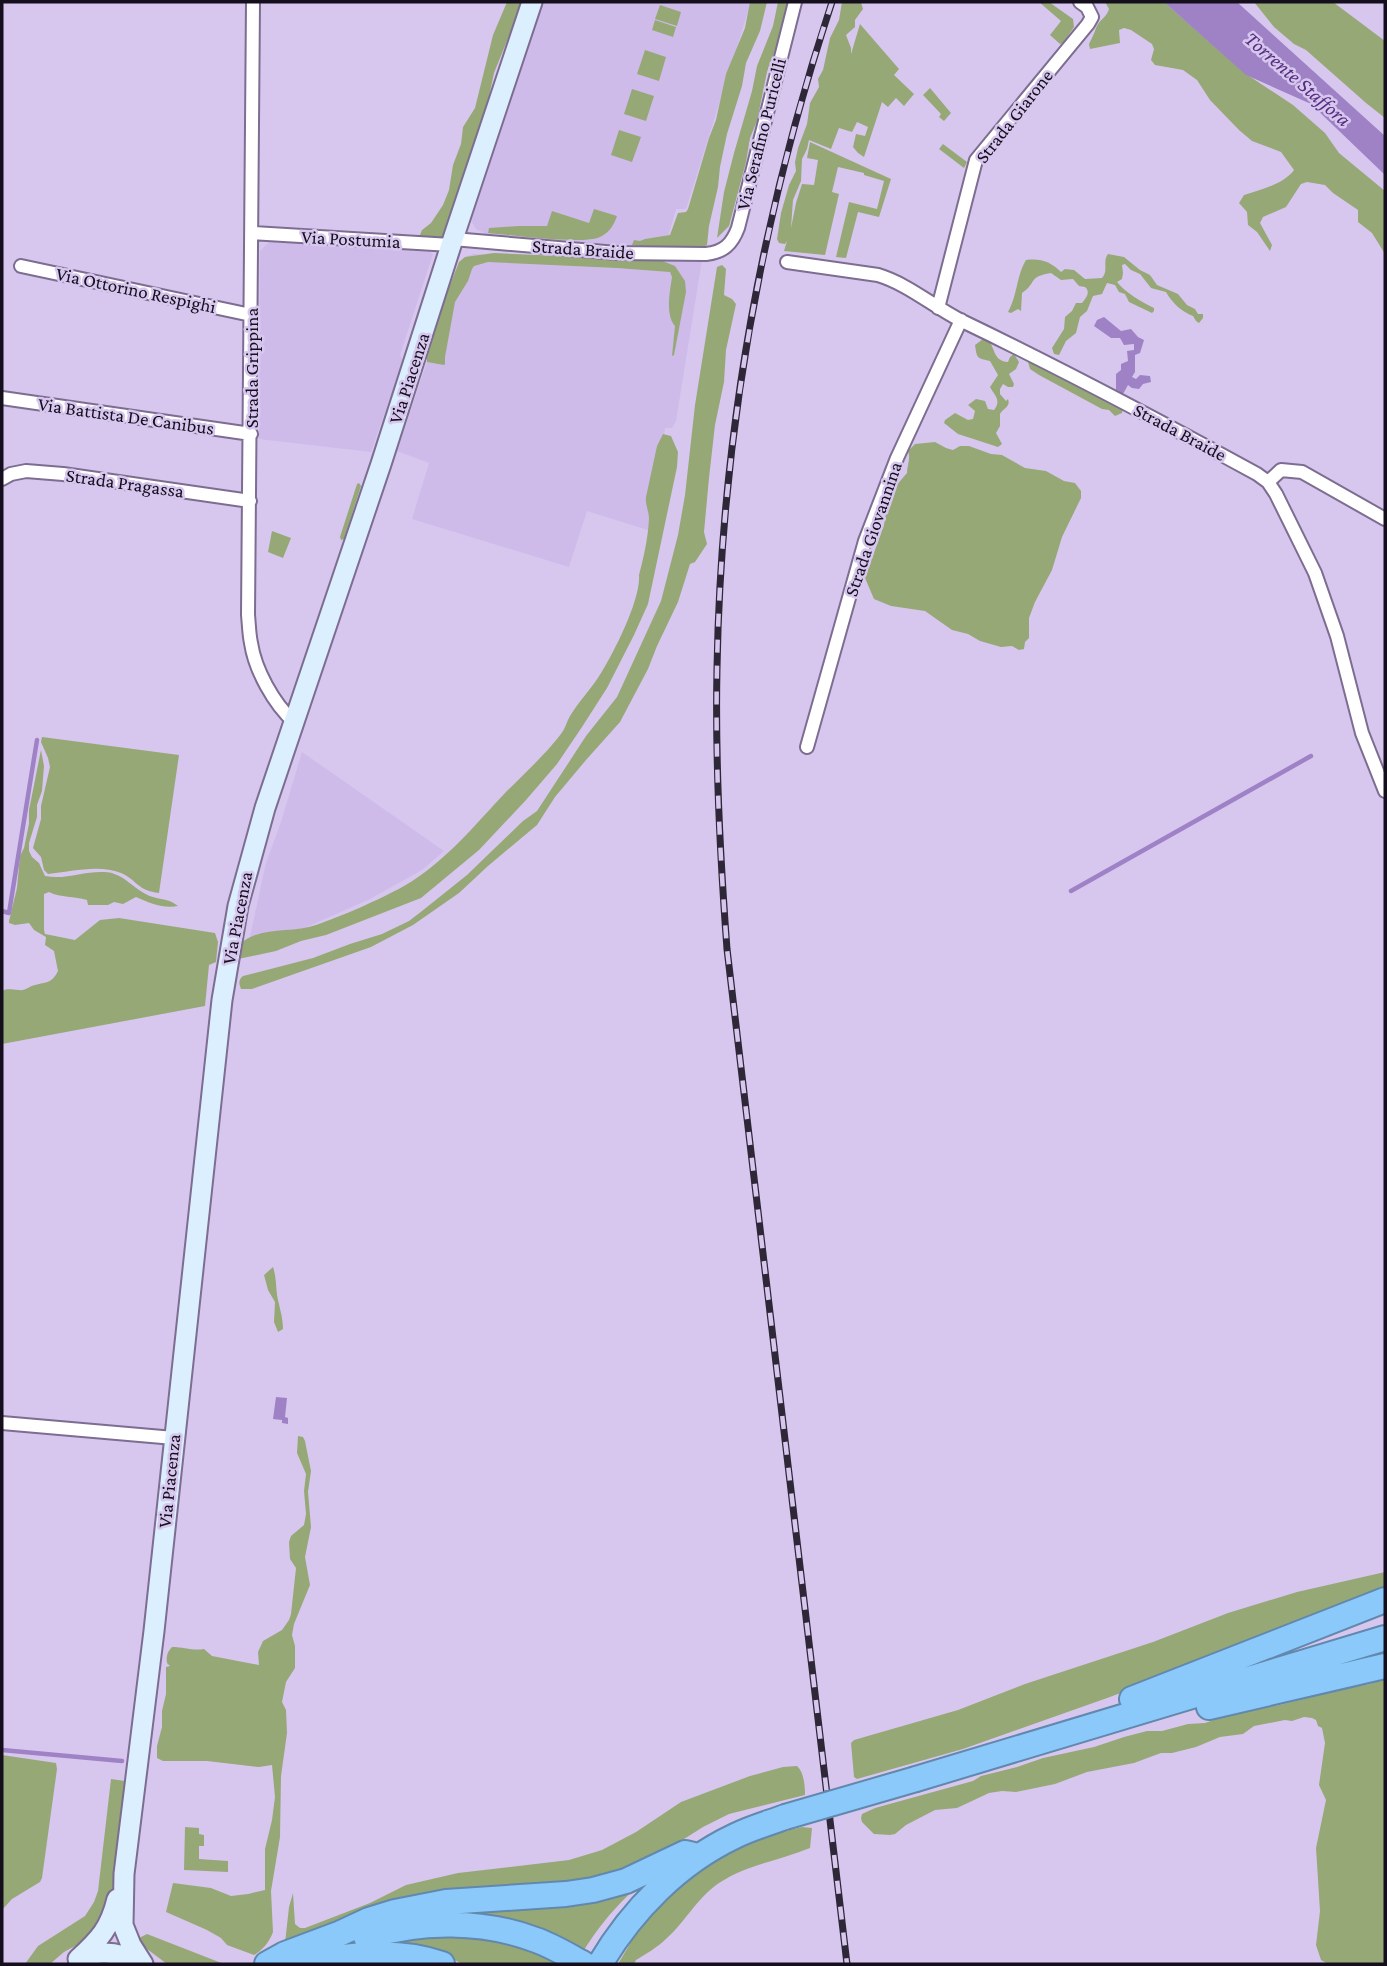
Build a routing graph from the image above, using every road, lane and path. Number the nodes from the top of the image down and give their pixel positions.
1 (253, 2) edge
2 (532, 2) edge
3 (794, 2) edge
4 (1080, 2) edge
5 (252, 233) junction
6 (452, 242) junction
7 (712, 253) joint
8 (787, 262) dead end
9 (21, 265) dead end
10 (938, 308) junction
11 (251, 315) junction
12 (961, 320) junction
13 (2, 398) edge
14 (250, 434) junction
15 (2, 479) edge
16 (1268, 482) junction
17 (250, 501) junction
18 (1385, 519) edge
19 (294, 722) junction
20 (807, 747) dead end
21 (1385, 791) edge
22 (2, 1423) edge
23 (174, 1438) junction
24 (1385, 1600) edge
25 (1385, 1638) edge
26 (1385, 1666) edge
27 (1112, 1720) junction
28 (698, 1856) junction
29 (124, 1874) junction
30 (606, 1954) edge
31 (73, 1961) edge
32 (142, 1964) edge
33 (280, 1964) edge
34 (442, 1964) edge
35 (584, 1964) edge

1 - 5 street, Strada Grippina
2 - 6 main road, Via Piacenza
3 - 7 street, Via Serafino Puricelli
4 - 10 street, Strada Giarone
5 - 6 street, Via Postumia
5 - 11 street, Strada Grippina
6 - 7 street, Strada Braide
6 - 19 main road, Via Piacenza
8 - 10 street, Strada Braide
9 - 11 street, Via Ottorino Respighi
10 - 12 street, Strada Braide
11 - 14 street, Strada Grippina
12 - 16 street, Strada Braide
12 - 20 street, Strada Giovannina
13 - 14 street, Via Battista De Canibus
14 - 17 street, Strada Grippina
15 - 17 street, Strada Pragassa
16 - 18 street
16 - 21 street, Strada Braide
17 - 19 street, Strada Grippina
19 - 23 main road, Via Piacenza
22 - 23 street
23 - 29 main road, Via Piacenza
24 - 27 highway
25 - 27 highway
26 - 27 highway
27 - 28 highway, bridge
28 - 30 highway
28 - 33 highway
29 - 31 main road, Via Piacenza
29 - 32 main road, Via Piacenza
31 - 32 main road
33 - 34 highway
33 - 35 highway

